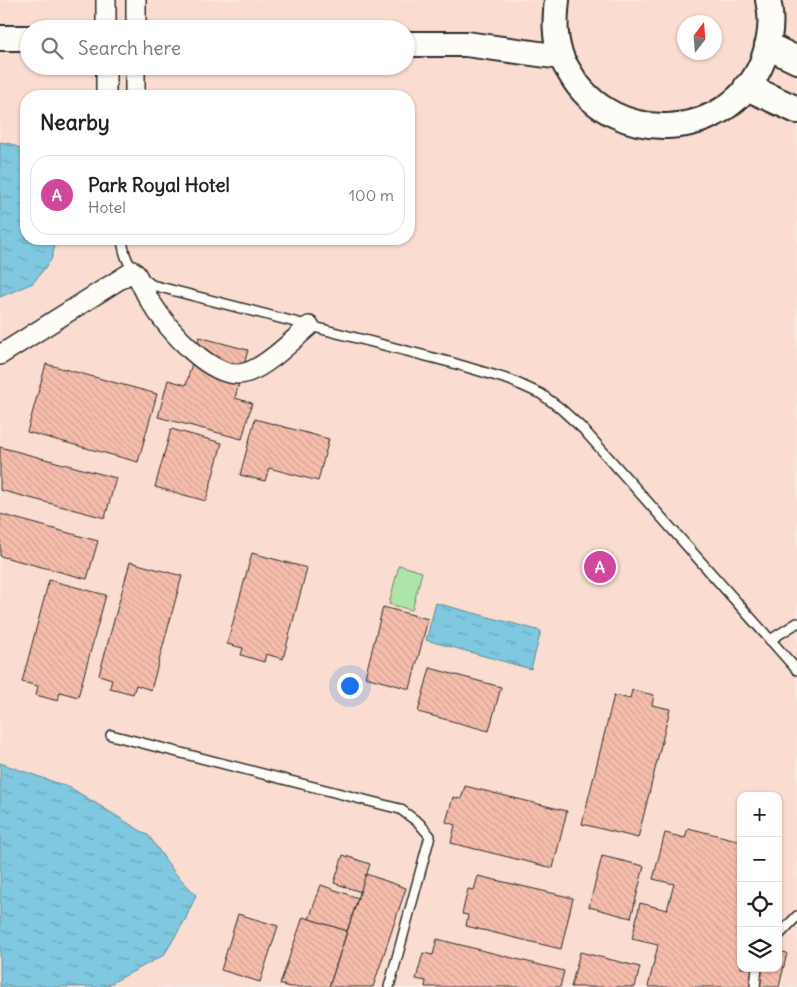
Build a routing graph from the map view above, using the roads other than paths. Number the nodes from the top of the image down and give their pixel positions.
1 (106, 0) edge
2 (136, 0) edge
3 (557, 0) edge
4 (768, 0) edge
5 (106, 20) edge
6 (136, 20) edge
7 (0, 38) edge
8 (20, 38) edge
9 (415, 44) edge
10 (768, 46) junction
11 (561, 57) junction
12 (797, 60) edge
13 (106, 75) edge
14 (135, 75) edge
15 (748, 87) junction
16 (106, 90) edge
17 (135, 90) edge
18 (797, 110) edge
19 (123, 245) edge
20 (134, 272) junction
21 (309, 326) junction
22 (0, 355) edge
23 (797, 623) edge
24 (770, 640) junction
25 (797, 670) edge
26 (111, 735) dead end
27 (797, 916) edge
28 (782, 932) edge
29 (757, 972) edge
30 (388, 987) edge
31 (755, 987) edge

1 - 5 street
2 - 6 street
3 - 11 street
4 - 10 street
7 - 8 street
9 - 11 street
10 - 12 main road
10 - 15 street
11 - 15 street
13 - 16 street
14 - 17 street
15 - 18 main road
19 - 20 lane
20 - 21 lane
20 - 21 street
20 - 22 street
21 - 24 lane
23 - 24 lane
24 - 25 lane
26 - 30 lane
27 - 28 lane
29 - 31 lane

